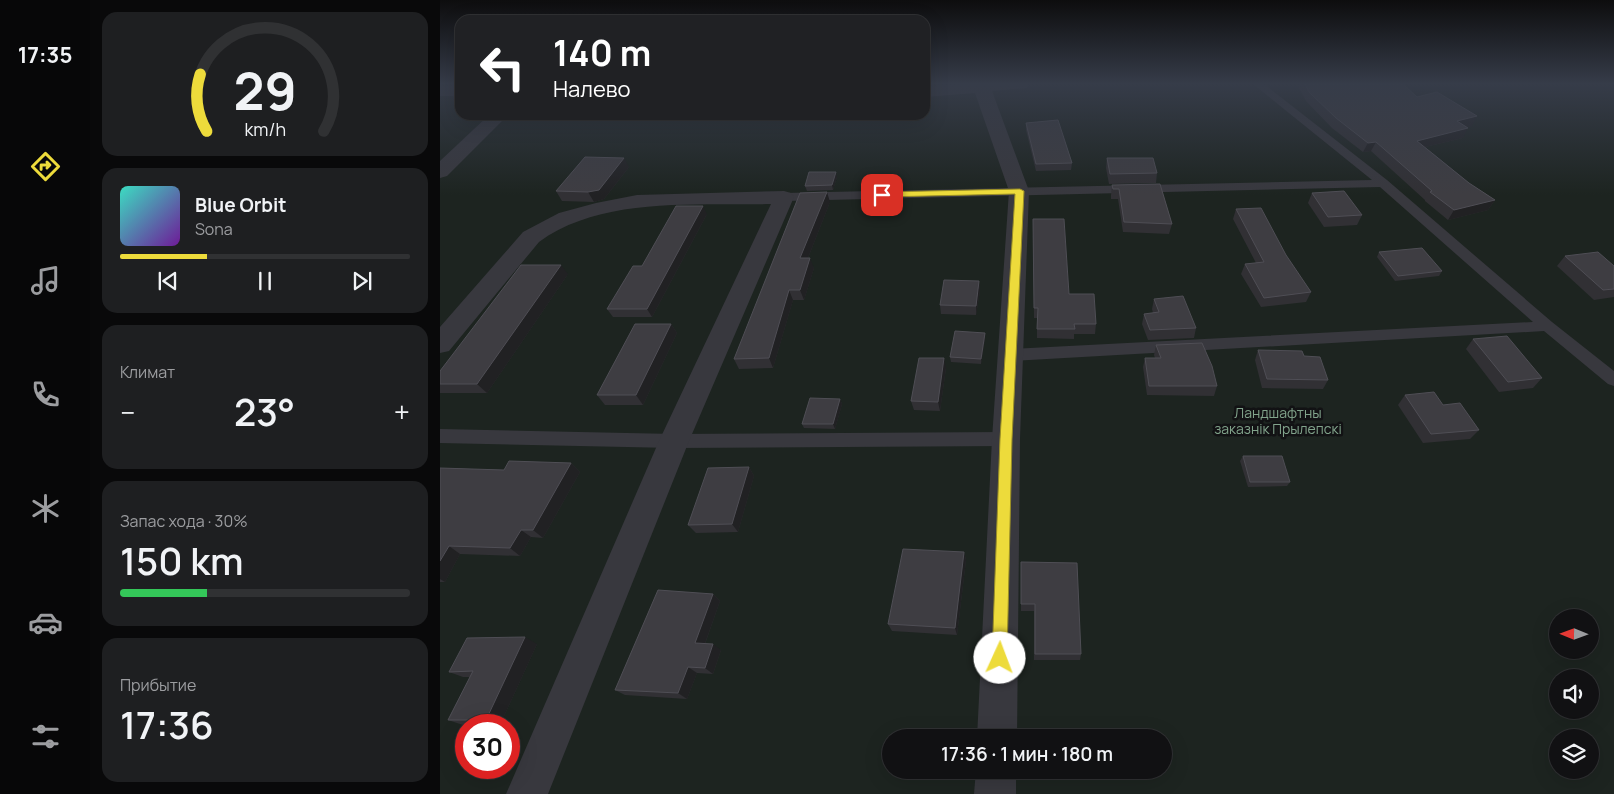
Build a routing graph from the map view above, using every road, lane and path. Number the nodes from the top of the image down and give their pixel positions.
1 (493, 121) edge
2 (994, 121) edge
3 (1305, 121) edge
4 (440, 172) edge
5 (1384, 183) junction
6 (1020, 191) junction
7 (784, 197) junction
8 (451, 317) edge
9 (1547, 326) junction
10 (440, 344) edge
11 (1010, 355) junction
12 (1614, 380) edge
13 (440, 436) edge
14 (1006, 439) junction
15 (674, 441) junction
16 (997, 729) edge
17 (996, 779) edge
18 (526, 794) edge
19 (996, 794) edge

1 - 4 street
2 - 6 street
3 - 5 lane
5 - 6 lane
5 - 9 lane
6 - 7 lane
6 - 11 street
7 - 8 street
7 - 15 street
8 - 10 street
9 - 11 lane
9 - 12 lane
11 - 14 street
13 - 15 lane
14 - 15 lane
14 - 16 street
15 - 18 street
17 - 19 street

